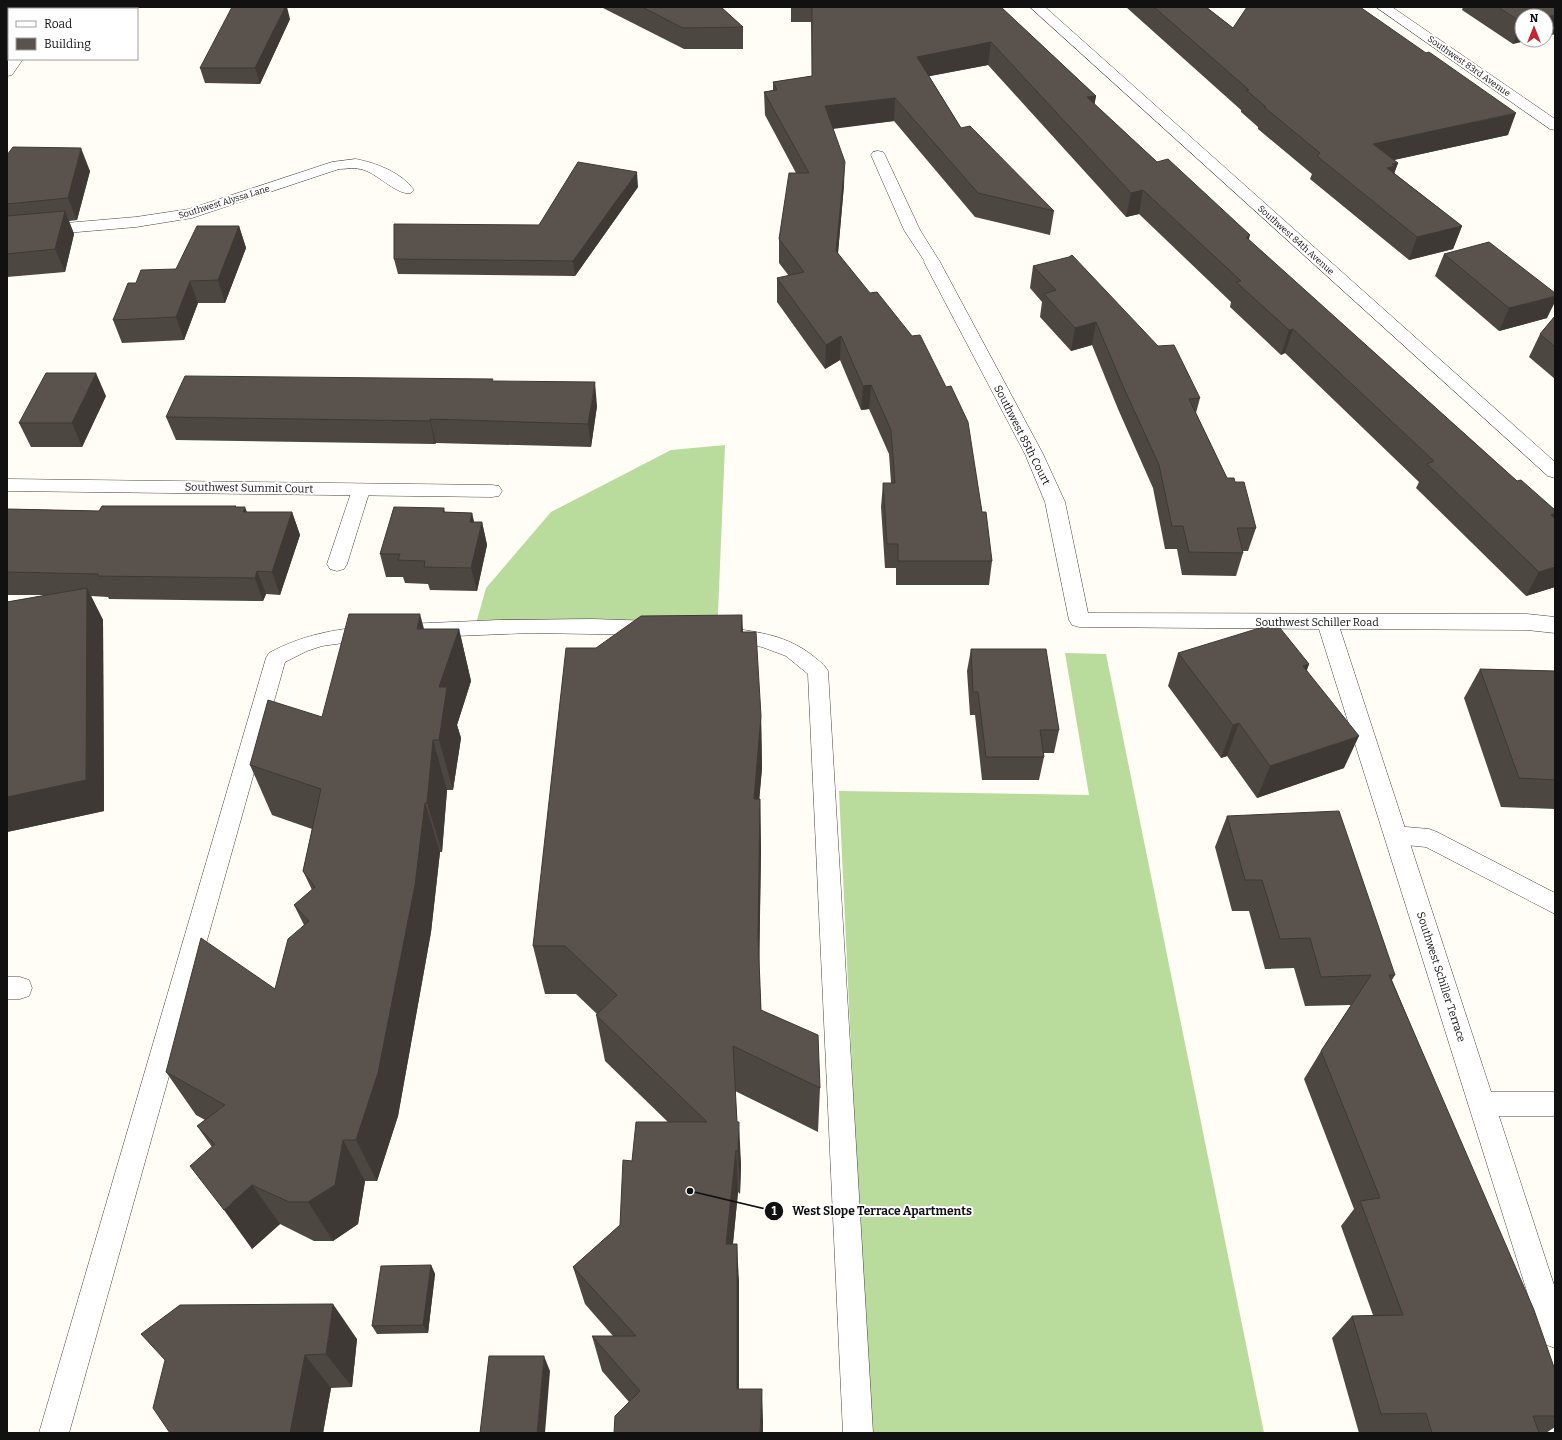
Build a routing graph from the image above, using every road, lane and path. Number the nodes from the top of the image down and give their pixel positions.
1 (1037, 7) edge
2 (1382, 7) edge
3 (15, 60) edge
4 (7, 72) edge
5 (1555, 126) edge
6 (878, 155) dead end
7 (406, 190) dead end
8 (7, 233) edge
9 (932, 262) joint
10 (1555, 472) edge
11 (7, 485) edge
12 (361, 490) junction
13 (492, 491) dead end
14 (337, 564) dead end
15 (1080, 620) joint
16 (1327, 622) junction
17 (1555, 625) edge
18 (672, 629) edge
19 (710, 632) edge
20 (1395, 835) junction
21 (1555, 904) edge
22 (1482, 1104) junction
23 (1555, 1104) edge
24 (1555, 1333) edge
25 (54, 1433) edge
26 (858, 1433) edge

1 - 10 street, Southwest 84th Avenue
2 - 5 street, Southwest 83rd Avenue
3 - 4 street
6 - 9 lane
7 - 8 street, Southwest Alyssa Lane
9 - 15 street, Southwest 85th Court
11 - 12 street, Southwest Summit Court
12 - 13 street, Southwest Summit Court
12 - 14 lane
15 - 16 street, Southwest Schiller Road
16 - 17 street, Southwest Schiller Road
16 - 20 street, Southwest Schiller Terrace
18 - 25 lane
19 - 26 lane
20 - 21 lane
20 - 22 street, Southwest Schiller Terrace
22 - 23 lane
22 - 24 street, Southwest Schiller Terrace

